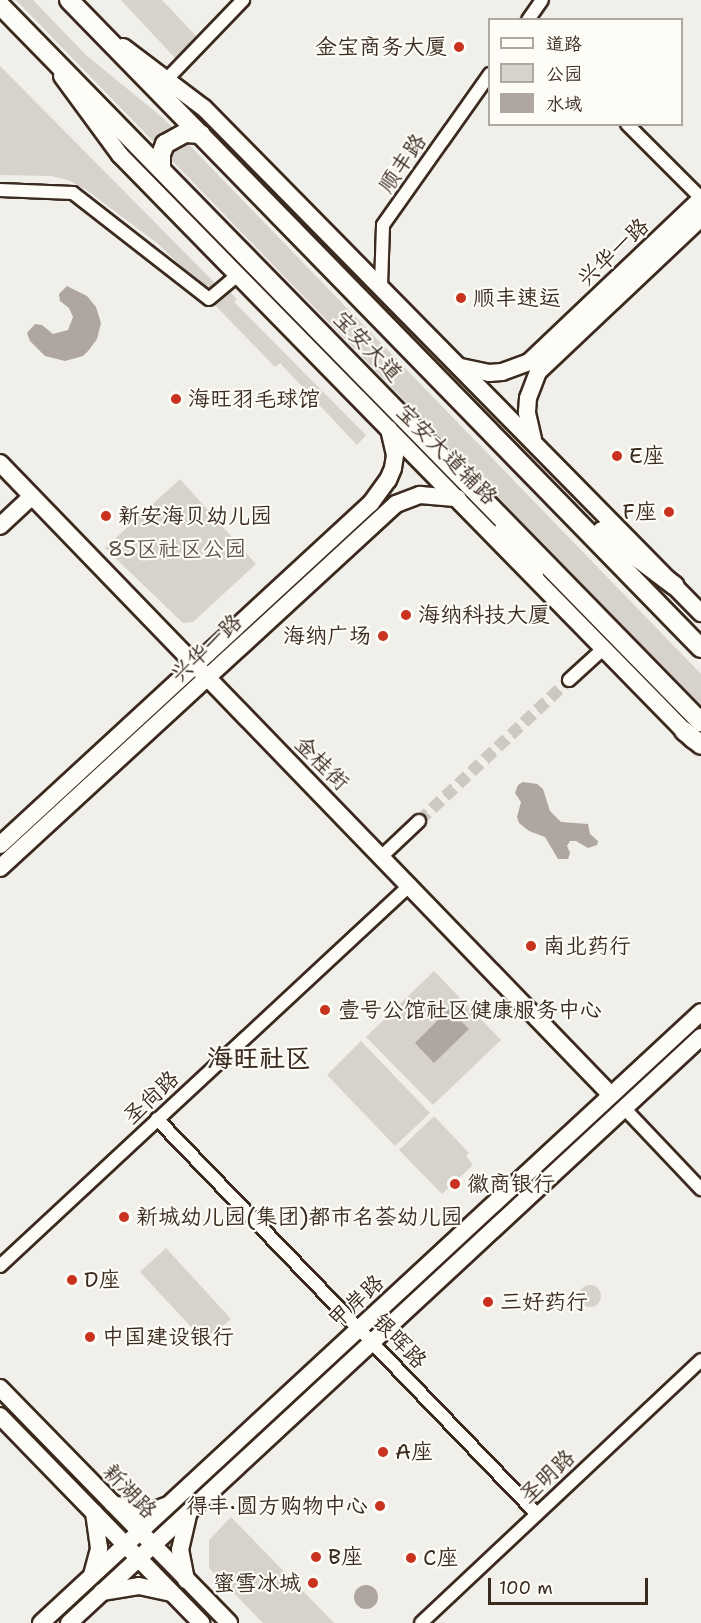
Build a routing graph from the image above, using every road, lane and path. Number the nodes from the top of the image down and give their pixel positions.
1 (69, 0) edge
2 (243, 0) edge
3 (540, 1) edge
4 (4, 11) edge
5 (529, 18) edge
6 (98, 28) junction
7 (46, 54) junction
8 (488, 75) edge
9 (167, 79) junction
10 (629, 126) edge
11 (201, 134) junction
12 (161, 169) junction
13 (0, 190) edge
14 (701, 199) edge
15 (701, 218) edge
16 (238, 275) junction
17 (381, 286) junction
18 (461, 367) junction
19 (389, 428) junction
20 (533, 440) junction
21 (517, 457) junction
22 (0, 463) edge
23 (463, 490) junction
24 (32, 497) junction
25 (0, 526) edge
26 (534, 575) joint
27 (675, 586) junction
28 (701, 613) edge
29 (701, 648) edge
30 (603, 649) junction
31 (193, 665) junction
32 (206, 678) junction
33 (569, 680) tunnel mouth
34 (701, 722) edge
35 (684, 731) joint
36 (701, 746) edge
37 (419, 821) tunnel mouth
38 (0, 845) edge
39 (382, 856) junction
40 (0, 868) edge
41 (410, 885) junction
42 (701, 1012) edge
43 (701, 1036) edge
44 (671, 1040) junction
45 (684, 1052) junction
46 (611, 1095) junction
47 (624, 1108) junction
48 (158, 1119) junction
49 (701, 1189) edge
50 (0, 1266) edge
51 (359, 1329) junction
52 (372, 1342) junction
53 (701, 1360) edge
54 (0, 1388) edge
55 (0, 1416) edge
56 (46, 1436) junction
57 (32, 1449) junction
58 (108, 1501) junction
59 (171, 1502) junction
60 (190, 1510) junction
61 (93, 1511) junction
62 (537, 1514) junction
63 (139, 1532) junction
64 (126, 1545) junction
65 (152, 1546) junction
66 (138, 1558) junction
67 (92, 1576) junction
68 (186, 1581) junction
69 (102, 1592) junction
70 (172, 1593) junction
71 (41, 1623) edge
72 (69, 1623) edge
73 (201, 1623) edge
74 (229, 1623) edge
75 (421, 1623) edge

1 - 6 main road, 宝安大道
2 - 9 street
3 - 5 street
4 - 7 main road, 宝安大道
6 - 9 main road
6 - 11 main road, 宝安大道
7 - 12 main road, 宝安大道
7 - 16 main road, 宝安大道辅路
8 - 17 street, 顺丰路
9 - 17 main road
10 - 14 street
11 - 12 main road
11 - 21 main road, 宝安大道
12 - 23 main road, 宝安大道
13 - 16 street
14 - 18 main road, 兴华一路
15 - 20 main road, 兴华一路
16 - 19 main road, 宝安大道辅路
17 - 18 main road
18 - 20 main road
19 - 23 main road, 宝安大道辅路
19 - 31 main road, 兴华一路
20 - 27 main road
21 - 27 main road
21 - 29 main road, 宝安大道
22 - 24 main road, 金桂街
23 - 26 main road
23 - 32 main road, 兴华一路
23 - 34 main road, 宝安大道
24 - 25 main road
24 - 31 main road, 金桂街
26 - 30 main road
27 - 28 main road
30 - 33 street
30 - 35 main road
31 - 32 main road, 金桂街
31 - 38 main road, 兴华一路
32 - 39 main road, 金桂街
32 - 40 main road, 兴华一路
35 - 36 main road
37 - 39 street
39 - 41 main road, 金桂街
41 - 46 main road, 金桂街
41 - 48 street, 圣尚路
42 - 44 main road, 甲岸路
43 - 45 main road, 甲岸路
44 - 45 main road
44 - 46 main road, 甲岸路
45 - 47 main road, 甲岸路
46 - 51 main road, 甲岸路
47 - 49 street
47 - 52 main road, 甲岸路
48 - 50 street, 圣尚路
48 - 51 street, 银晖路
51 - 52 street, 银晖路
51 - 59 main road, 甲岸路
52 - 60 main road, 甲岸路
52 - 62 street, 银晖路
53 - 62 street, 圣明路
54 - 56 main road, 新湖路
55 - 57 main road, 新湖路
56 - 57 main road
56 - 58 main road, 新湖路
57 - 61 main road, 新湖路
58 - 59 main road
58 - 63 main road, 新湖路
59 - 63 main road, 甲岸路
60 - 65 main road, 甲岸路
60 - 68 main road
61 - 64 main road, 新湖路
61 - 67 main road
62 - 75 street, 圣明路
63 - 64 main road, 甲岸路
63 - 65 main road, 新湖路
64 - 66 main road, 新湖路
64 - 67 main road, 甲岸路
65 - 66 main road, 甲岸路
65 - 68 main road, 新湖路
66 - 69 main road, 甲岸路
66 - 70 main road, 新湖路
67 - 71 main road, 甲岸路
68 - 74 main road, 新湖路
69 - 70 main road
69 - 72 main road, 甲岸路
70 - 73 main road, 新湖路

